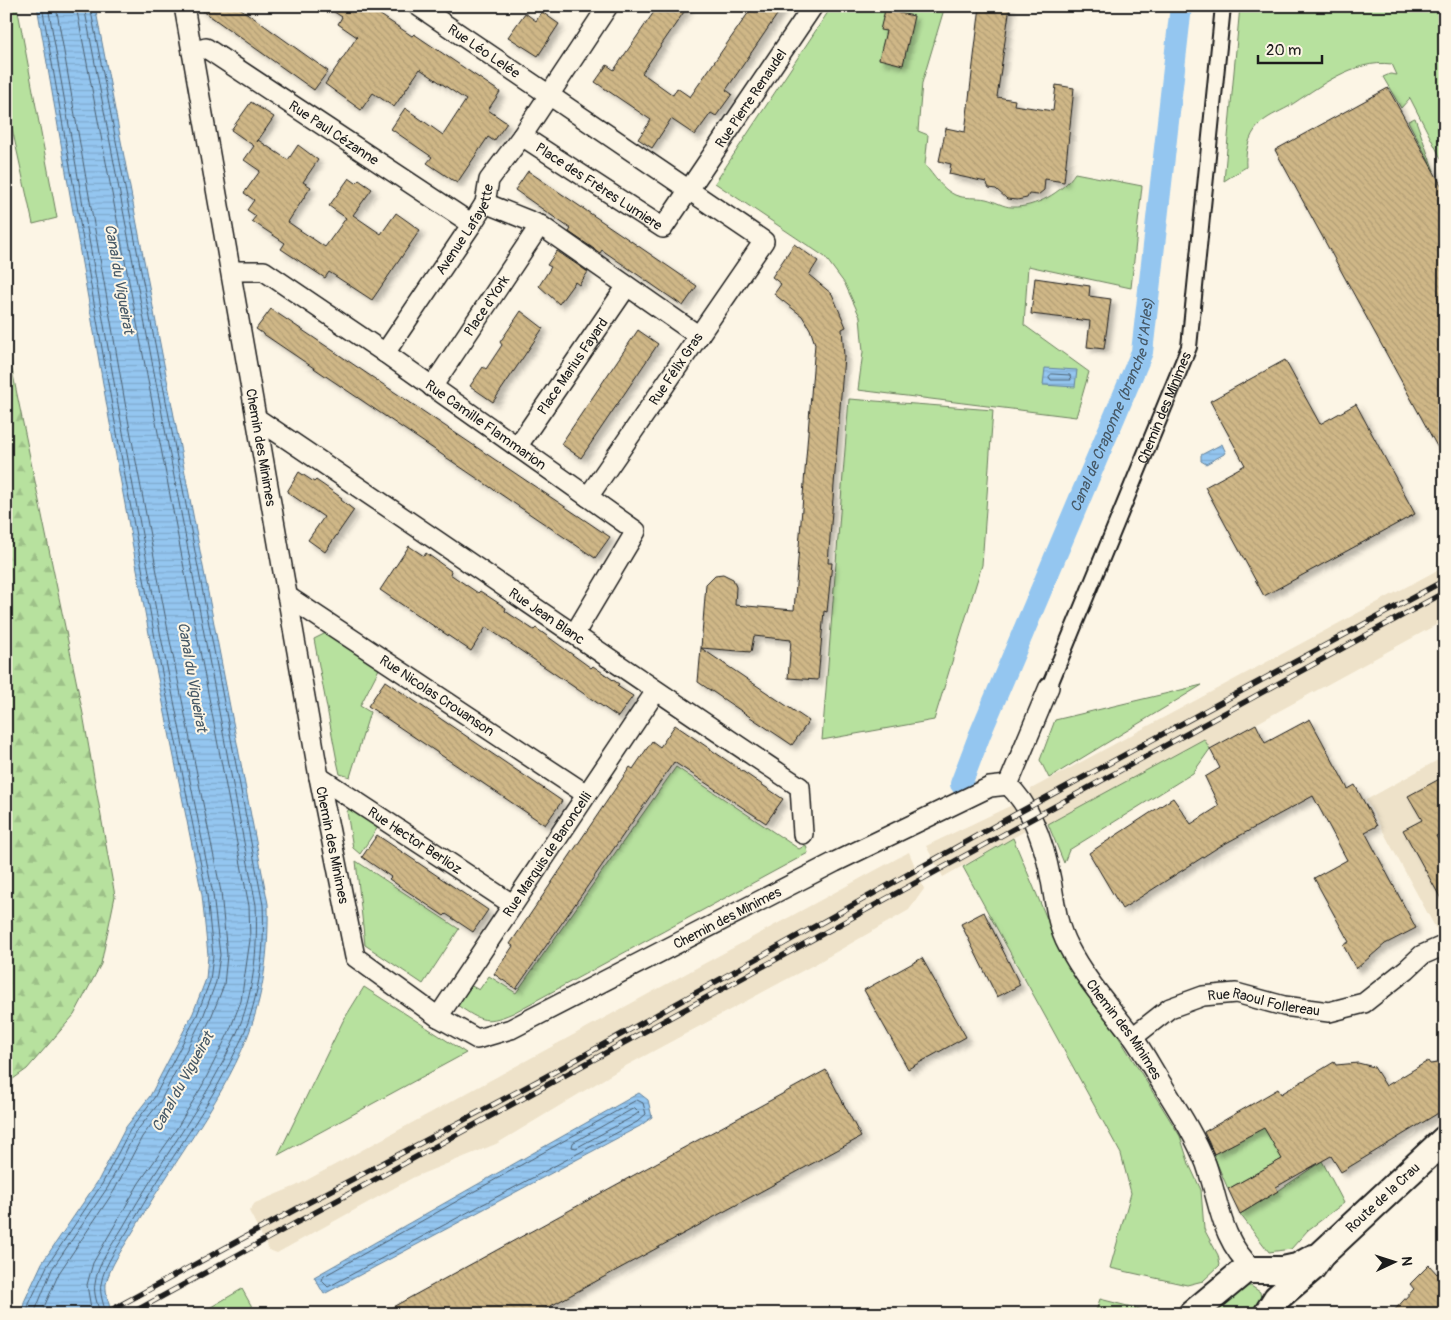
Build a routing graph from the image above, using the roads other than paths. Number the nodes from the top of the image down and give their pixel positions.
1 (184, 6) edge
2 (418, 6) edge
3 (608, 6) edge
4 (813, 6) edge
5 (1223, 6) edge
6 (192, 52) junction
7 (550, 95) junction
8 (522, 136) junction
9 (689, 190) junction
10 (485, 203) junction
11 (472, 224) junction
12 (540, 225) junction
13 (764, 240) joint
14 (232, 270) junction
15 (627, 286) junction
16 (699, 336) junction
17 (385, 352) junction
18 (432, 387) junction
19 (256, 418) junction
20 (516, 446) junction
21 (588, 497) junction
22 (287, 596) junction
23 (575, 633) junction
24 (1049, 687) joint
25 (656, 691) junction
26 (319, 777) junction
27 (1008, 785) junction
28 (586, 794) junction
29 (803, 834) dead end
30 (512, 904) junction
31 (1445, 945) edge
32 (438, 1016) junction
33 (1133, 1038) junction
34 (1445, 1139) edge
35 (1321, 1255) junction
36 (1258, 1270) junction
37 (1272, 1306) edge
38 (1192, 1314) edge

1 - 6 street, Chemin des Minimes
2 - 7 street, Rue Léo Lelée
3 - 7 street, Avenue Lafayette
4 - 9 street, Rue Pierre Renaudel
5 - 24 street, Chemin des Minimes
6 - 11 street, Rue Paul Cézanne
6 - 14 street, Chemin des Minimes
7 - 8 street, Avenue Lafayette
7 - 9 street, Rue Léo Lelée
8 - 9 street, Place des Frères Lumiere
8 - 10 street, Avenue Lafayette
9 - 13 street, Rue Léo Lelée
10 - 11 street, Avenue Lafayette
10 - 12 street
11 - 17 street, Avenue Lafayette
12 - 15 street
12 - 18 street, Place d'York
13 - 16 street, Rue Félix Gras
14 - 17 street, Rue Camille Flammarion
14 - 19 street, Chemin des Minimes
15 - 16 street
15 - 20 street, Place Marius Fayard
16 - 21 street, Rue Félix Gras
17 - 18 street, Rue Camille Flammarion
18 - 20 street, Rue Camille Flammarion
19 - 22 street, Chemin des Minimes
19 - 23 street, Rue Jean Blanc
20 - 21 street, Rue Camille Flammarion
21 - 23 street, Rue Camille Flammarion
22 - 26 street, Chemin des Minimes
22 - 28 street, Rue Nicolas Crouanson
23 - 25 street, Rue Jean Blanc
24 - 27 street, Chemin des Minimes
25 - 28 street, Rue Marquis de Baroncelli
25 - 29 street, Rue Jean Blanc
26 - 30 street, Rue Hector Berlioz
26 - 32 street, Chemin des Minimes
27 - 32 street, Chemin des Minimes
27 - 33 street, Chemin des Minimes
28 - 30 street, Rue Marquis de Baroncelli
30 - 32 street, Rue Marquis de Baroncelli
31 - 33 street, Rue Raoul Follereau
33 - 36 street, Chemin des Minimes
34 - 35 main road, Route de la Crau
35 - 36 main road, Route de la Crau
35 - 37 main road, Route de la Crau
36 - 37 main road, Route de la Crau
36 - 38 main road, Route de la Crau

